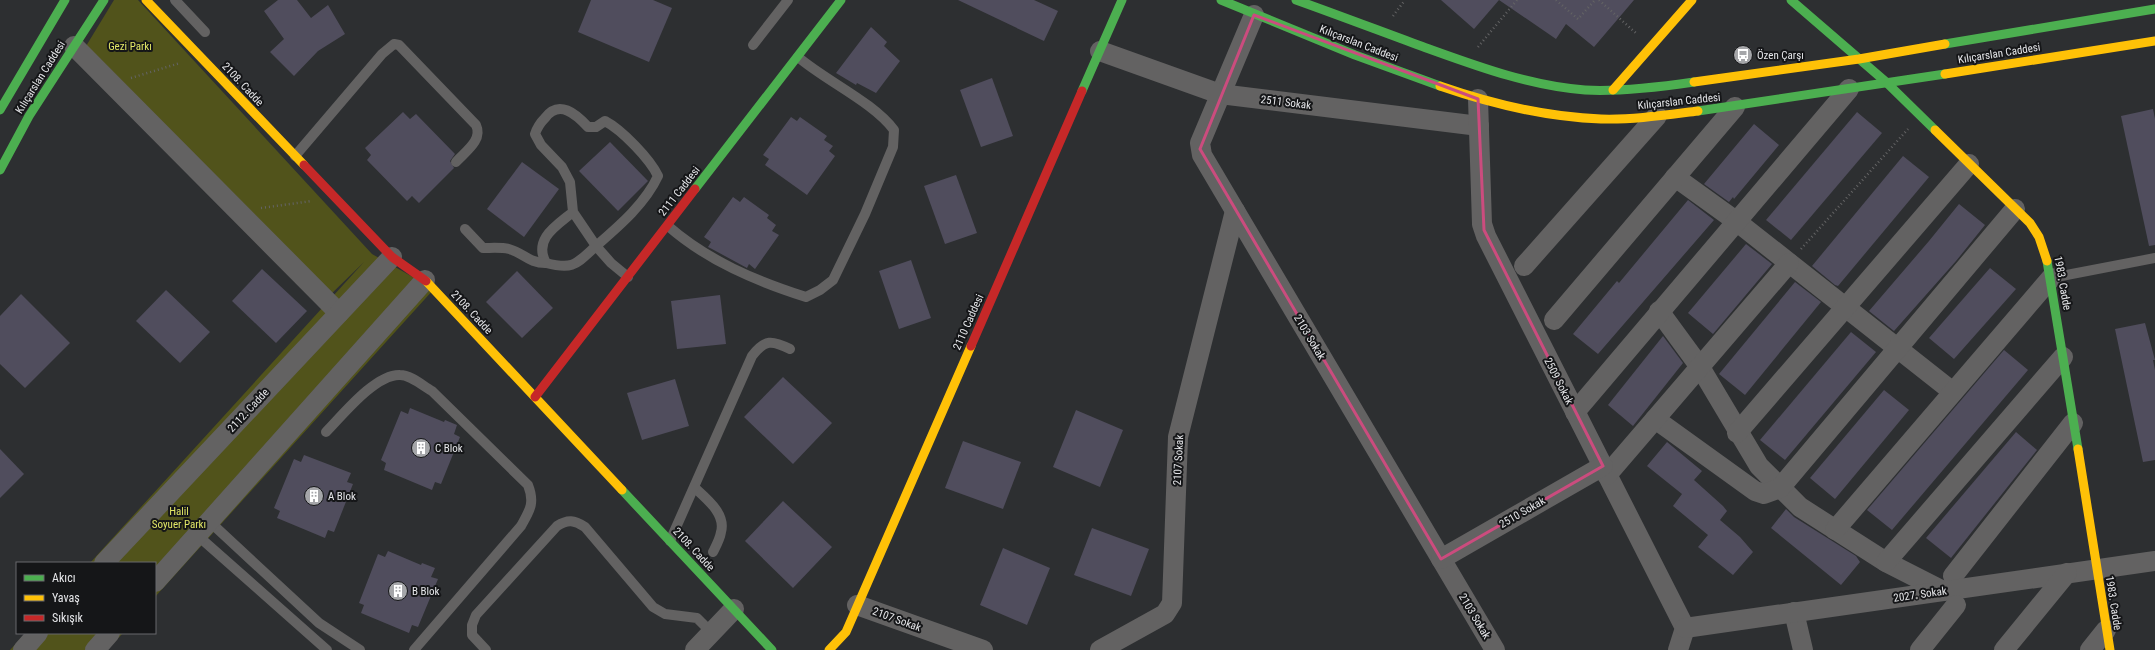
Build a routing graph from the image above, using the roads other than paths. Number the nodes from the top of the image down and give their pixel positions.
1 (65, 0) edge
2 (104, 0) edge
3 (146, 0) edge
4 (175, 0) edge
5 (788, 0) edge
6 (841, 0) edge
7 (1122, 0) edge
8 (1221, 0) edge
9 (1296, 0) edge
10 (1692, 0) edge
11 (1791, 0) edge
12 (2155, 9) edge
13 (1254, 15) junction
14 (205, 32) dead end
15 (2155, 41) edge
16 (753, 45) dead end
17 (74, 46) junction
18 (1100, 51) junction
19 (798, 57) junction
20 (1859, 59) junction
21 (1886, 82) junction
22 (1849, 89) junction
23 (1613, 90) junction
24 (1220, 94) junction
25 (1478, 99) junction
26 (1735, 107) junction
27 (0, 110) edge
28 (1657, 116) junction
29 (1479, 126) junction
30 (295, 156) junction
31 (456, 162) dead end
32 (1969, 164) junction
33 (0, 170) edge
34 (1675, 177) junction
35 (2015, 209) junction
36 (1235, 211) junction
37 (573, 212) junction
38 (1736, 221) junction
39 (668, 226) junction
40 (465, 229) dead end
41 (596, 246) junction
42 (392, 257) junction
43 (2155, 258) edge
44 (1789, 263) junction
45 (546, 264) junction
46 (1524, 266) dead end
47 (628, 277) junction
48 (2051, 278) junction
49 (425, 280) junction
50 (1846, 307) junction
51 (1659, 311) junction
52 (339, 313) junction
53 (1554, 320) dead end
54 (1898, 348) junction
55 (790, 349) dead end
56 (2063, 357) junction
57 (1700, 368) junction
58 (1953, 392) junction
59 (535, 397) junction
60 (1575, 412) junction
61 (1655, 419) junction
62 (2074, 423) junction
63 (326, 432) dead end
64 (1738, 432) junction
65 (1605, 471) junction
66 (695, 488) junction
67 (1780, 488) junction
68 (203, 528) junction
69 (1835, 530) junction
70 (670, 541) junction
71 (713, 552) dead end
72 (1441, 559) junction
73 (2155, 561) edge
74 (105, 562) edge
75 (1886, 562) junction
76 (2097, 569) junction
77 (2067, 573) junction
78 (156, 581) edge
79 (1951, 590) junction
80 (857, 605) junction
81 (734, 609) junction
82 (1794, 612) junction
83 (1685, 628) junction
84 (2106, 630) junction
85 (712, 633) junction
86 (37, 634) edge
87 (109, 634) edge
88 (22, 650) edge
89 (95, 650) edge
90 (327, 650) edge
91 (360, 650) edge
92 (414, 650) edge
93 (486, 650) edge
94 (695, 650) edge
95 (772, 650) edge
96 (829, 650) edge
97 (983, 650) edge
98 (1100, 650) edge
99 (1495, 650) edge
100 (1678, 650) edge
101 (1803, 650) edge
102 (1920, 650) edge
103 (2004, 650) edge
104 (2090, 650) edge
105 (2110, 650) edge

1 - 27 street, Kılıçarslan Caddesi
2 - 17 street, Kılıçarslan Caddesi
3 - 30 street, 2108. Cadde
4 - 14 lane
5 - 16 lane
6 - 19 street, 2111 Caddesi
7 - 18 street, 2110 Caddesi
8 - 13 street, Kılıçarslan Caddesi
9 - 23 street, Kılıçarslan Caddesi
10 - 23 street
11 - 20 street, 1983. Cadde
12 - 20 street, Kılıçarslan Caddesi
13 - 24 street, 2103 Sokak
13 - 25 street, Kılıçarslan Caddesi
15 - 21 street, Kılıçarslan Caddesi
17 - 33 street, Kılıçarslan Caddesi
17 - 52 street
18 - 24 street, 2511 Sokak
18 - 80 street, 2110 Caddesi
19 - 39 street, 2111 Caddesi
19 - 39 lane
20 - 21 street, 1983. Cadde
20 - 23 street, Kılıçarslan Caddesi
21 - 22 street, Kılıçarslan Caddesi
21 - 32 street, 1983. Cadde
22 - 26 street, Kılıçarslan Caddesi
22 - 38 street
24 - 29 street, 2511 Sokak
24 - 36 street, 2103 Sokak
25 - 28 street, Kılıçarslan Caddesi
25 - 29 street, 2509 Sokak
26 - 28 street, Kılıçarslan Caddesi
26 - 34 street
28 - 46 street
29 - 60 street, 2509 Sokak
30 - 31 lane
30 - 42 street, 2108. Cadde
32 - 35 street, 1983. Cadde
32 - 50 street
34 - 38 street
34 - 53 street
35 - 48 street, 1983. Cadde
35 - 54 street
36 - 72 street, 2103 Sokak
36 - 98 street, 2107 Sokak
37 - 41 lane
37 - 41 lane
37 - 45 lane
38 - 44 street
38 - 51 street
39 - 47 street, 2111 Caddesi
40 - 45 lane
41 - 45 lane
41 - 47 lane
42 - 49 street, 2108. Cadde
42 - 52 street, 2112. Cadde
43 - 48 lane
44 - 50 street
44 - 57 street, 2510 Sokak
47 - 59 street, 2111 Caddesi
48 - 56 street, 1983. Cadde
48 - 58 street
49 - 59 street, 2108. Cadde
49 - 68 street
50 - 54 street
50 - 64 street
51 - 57 street
51 - 60 street
52 - 74 street, 2112. Cadde
54 - 58 street
54 - 67 street
55 - 66 lane
56 - 62 street, 1983. Cadde
56 - 75 street
57 - 61 street, 2510 Sokak
57 - 64 street
58 - 69 street
59 - 70 street, 2108. Cadde
60 - 65 street, 2509 Sokak
61 - 65 street, 2510 Sokak
61 - 67 street
62 - 76 street, 1983. Cadde
62 - 79 street
63 - 92 lane
64 - 67 street
65 - 72 street, 2510 Sokak
65 - 83 street, 2509 Sokak
66 - 70 lane
66 - 71 lane
67 - 69 street
68 - 78 street
68 - 90 lane
68 - 91 lane
69 - 75 street
70 - 81 street, 2108. Cadde
72 - 99 street, 2103 Sokak
73 - 76 street, 2027. Sokak
75 - 79 street
76 - 77 street, 2027. Sokak
76 - 84 street, 1983. Cadde
77 - 79 street, 2027. Sokak
77 - 103 street
79 - 82 street, 2027. Sokak
79 - 102 street
80 - 96 street, 2110 Caddesi
80 - 97 street, 2107 Sokak
81 - 85 street
81 - 95 street, 2108. Cadde
82 - 83 street, 2027. Sokak
82 - 101 street
83 - 100 street
84 - 104 street
84 - 105 street, 1983. Cadde
85 - 93 lane
85 - 94 street
86 - 88 street
87 - 89 street

